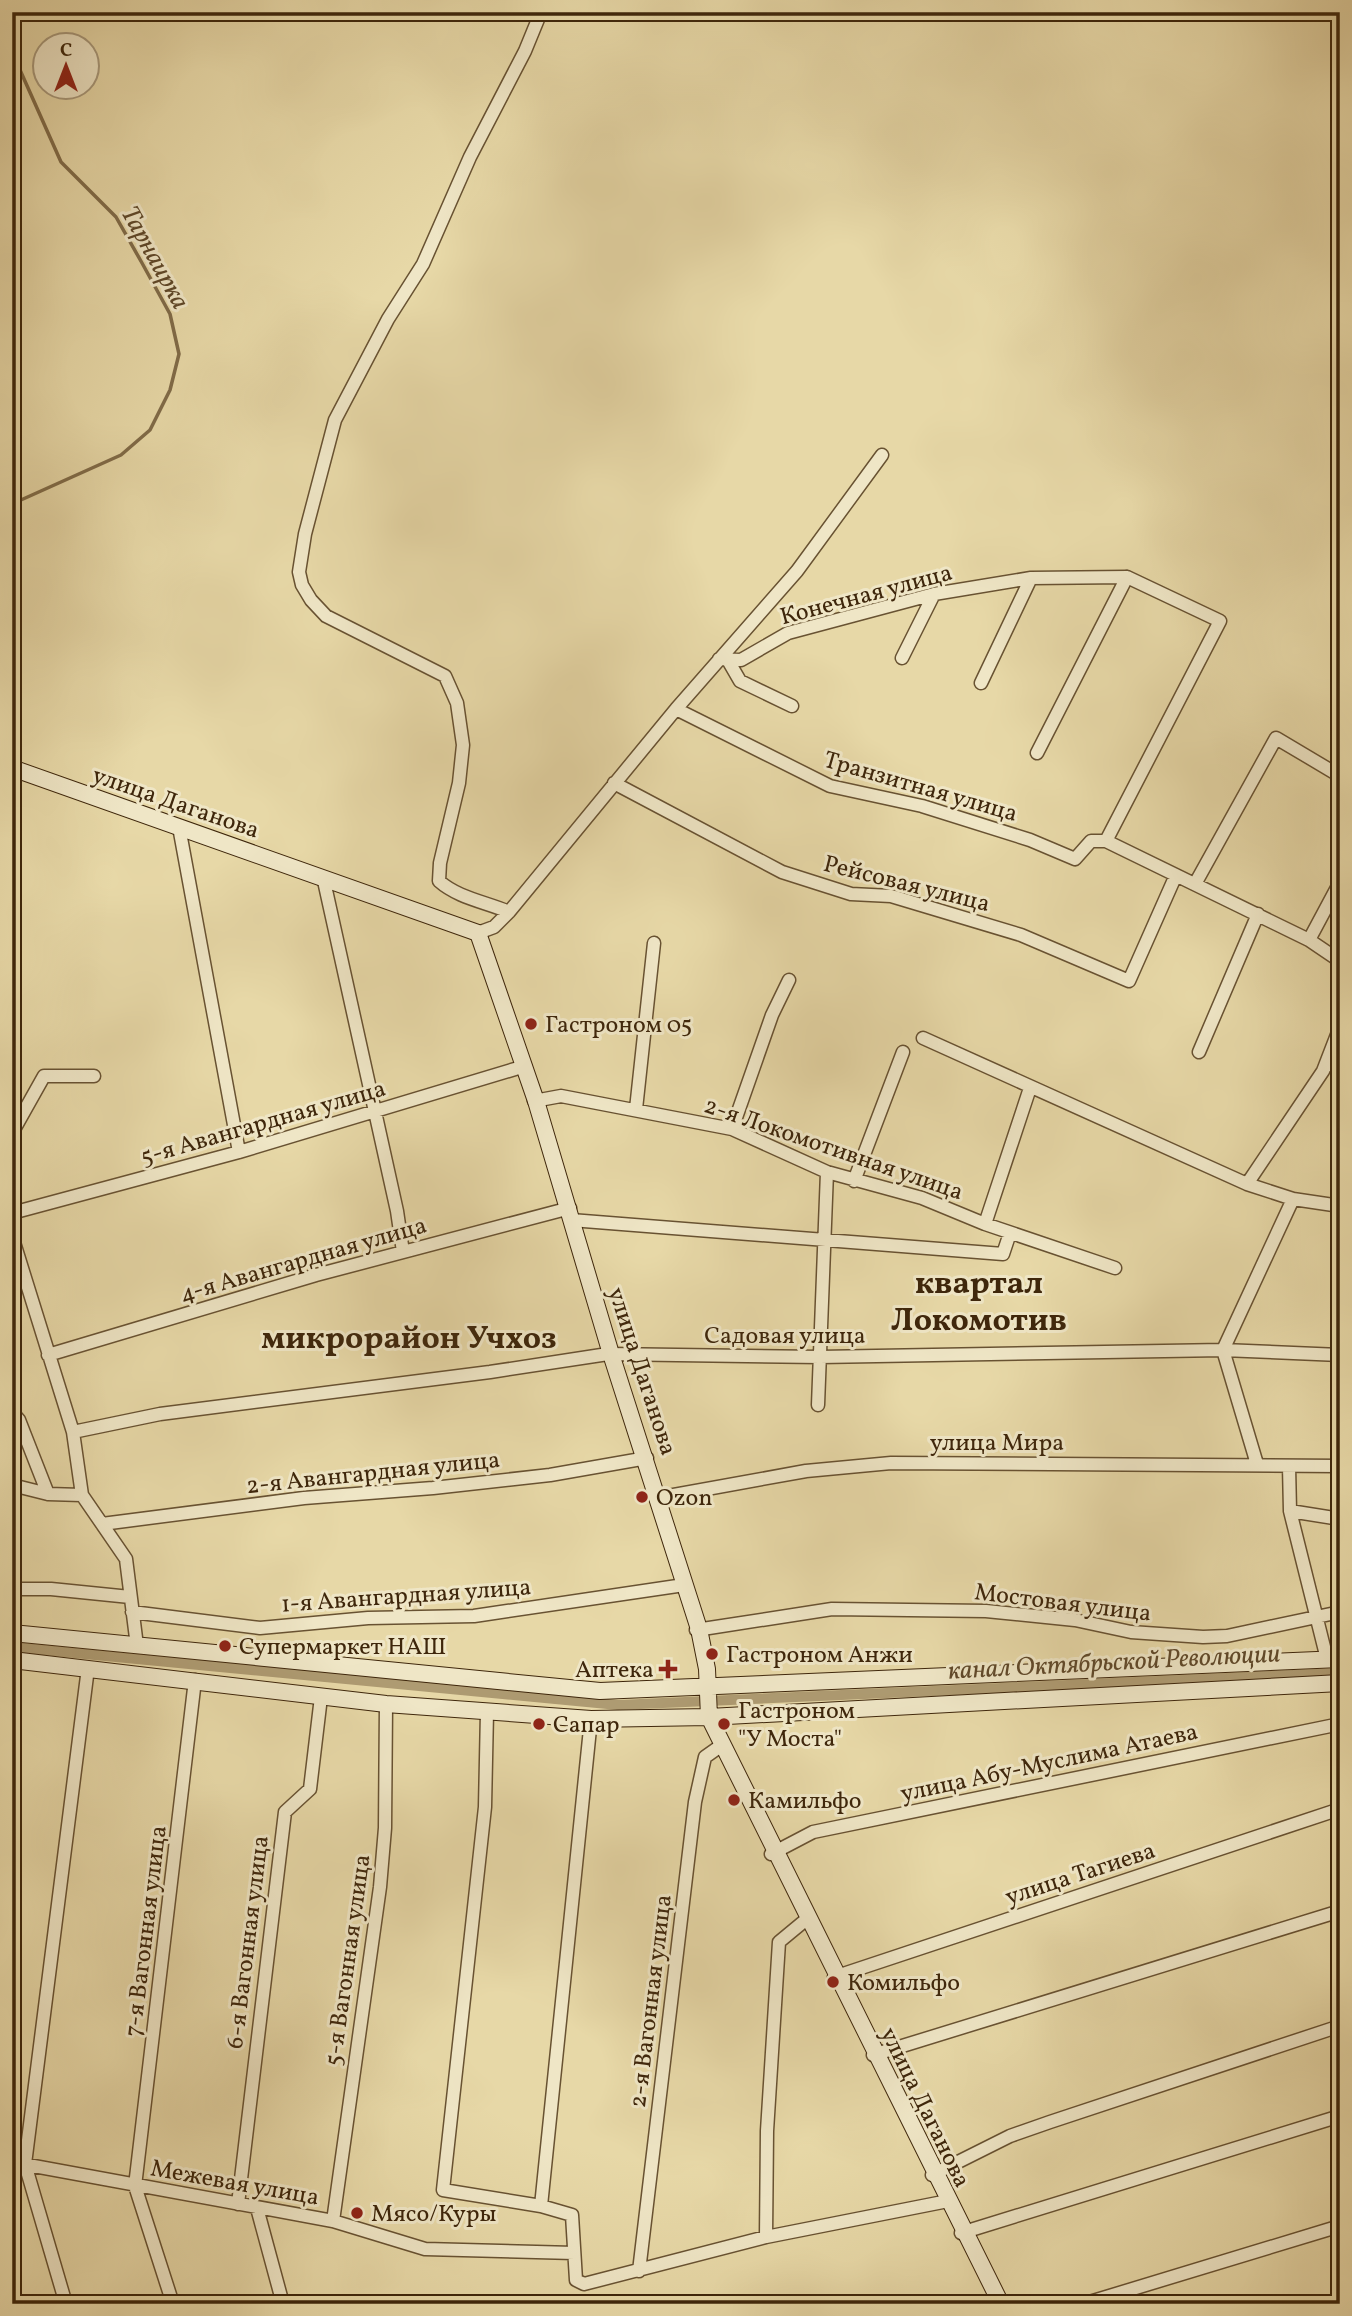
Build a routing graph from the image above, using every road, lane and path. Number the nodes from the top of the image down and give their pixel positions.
1 (541, 12) edge
2 (882, 455) dead end
3 (1127, 577) junction
4 (1031, 578) junction
5 (934, 594) junction
6 (902, 658) dead end
7 (724, 660) junction
8 (981, 683) dead end
9 (792, 706) dead end
10 (676, 709) junction
11 (1037, 753) dead end
12 (12, 770) edge
13 (1340, 776) edge
14 (614, 783) junction
15 (179, 829) junction
16 (1106, 841) junction
17 (1176, 875) junction
18 (325, 880) junction
19 (1340, 882) edge
20 (1195, 884) junction
21 (509, 912) junction
22 (1258, 914) junction
23 (477, 933) junction
24 (1309, 940) junction
25 (654, 943) dead end
26 (1340, 961) edge
27 (789, 980) dead end
28 (1340, 1027) edge
29 (923, 1038) dead end
30 (903, 1052) dead end
31 (1199, 1052) dead end
32 (1326, 1063) junction
33 (524, 1067) junction
34 (1340, 1069) edge
35 (94, 1076) dead end
36 (1030, 1088) junction
37 (535, 1101) junction
38 (636, 1109) junction
39 (374, 1112) junction
40 (732, 1129) junction
41 (12, 1133) edge
42 (239, 1152) junction
43 (827, 1172) junction
44 (854, 1181) junction
45 (1247, 1184) junction
46 (1293, 1199) junction
47 (1340, 1206) edge
48 (12, 1213) edge
49 (570, 1214) junction
50 (985, 1224) junction
51 (1010, 1233) junction
52 (12, 1236) edge
53 (824, 1239) junction
54 (403, 1252) junction
55 (1115, 1268) dead end
56 (1223, 1350) junction
57 (610, 1354) junction
58 (48, 1355) junction
59 (1340, 1355) edge
60 (820, 1357) junction
61 (818, 1405) dead end
62 (12, 1412) edge
63 (73, 1432) junction
64 (646, 1458) junction
65 (1257, 1464) junction
66 (1289, 1466) junction
67 (1340, 1466) edge
68 (12, 1485) edge
69 (48, 1494) junction
70 (82, 1495) junction
71 (658, 1498) junction
72 (1290, 1511) junction
73 (1340, 1518) edge
74 (102, 1524) junction
75 (682, 1585) junction
76 (12, 1589) edge
77 (130, 1597) junction
78 (132, 1612) junction
79 (1340, 1612) edge
80 (1318, 1616) junction
81 (698, 1629) junction
82 (12, 1633) edge
83 (137, 1646) junction
84 (1333, 1659) edge
85 (12, 1660) edge
86 (88, 1668) junction
87 (195, 1680) junction
88 (1340, 1683) edge
89 (704, 1686) junction
90 (321, 1697) junction
91 (386, 1704) junction
92 (487, 1712) junction
93 (706, 1717) junction
94 (591, 1719) junction
95 (1340, 1724) edge
96 (721, 1746) junction
97 (1340, 1809) edge
98 (772, 1853) junction
99 (1340, 1911) edge
100 (807, 1919) junction
101 (835, 1977) junction
102 (1340, 2026) edge
103 (874, 2054) junction
104 (1340, 2116) edge
105 (19, 2163) edge
106 (933, 2174) junction
107 (135, 2186) junction
108 (946, 2201) junction
109 (238, 2204) junction
110 (541, 2206) junction
111 (257, 2208) junction
112 (333, 2221) junction
113 (1340, 2226) edge
114 (962, 2232) junction
115 (766, 2237) junction
116 (574, 2253) junction
117 (639, 2271) junction
118 (66, 2304) edge
119 (173, 2304) edge
120 (283, 2304) edge
121 (998, 2304) edge
122 (1083, 2304) edge

1 - 21 street
2 - 7 street
3 - 4 street, Конечная улица
3 - 11 street
3 - 16 street, Конечная улица
4 - 5 street, Конечная улица
4 - 8 street
5 - 6 street
5 - 7 street, Конечная улица
7 - 9 street
7 - 10 street, Конечная улица
10 - 14 street, Конечная улица
10 - 16 street, Транзитная улица
12 - 15 main road, улица Даганова
13 - 20 street
14 - 17 street, Рейсовая улица
14 - 21 street, Конечная улица
15 - 18 main road, улица Даганова
15 - 42 street
16 - 17 street
17 - 20 street
18 - 23 main road, улица Даганова
18 - 39 street
19 - 24 street
20 - 22 street
21 - 23 street, Конечная улица
22 - 24 street
22 - 31 street
23 - 33 main road, улица Даганова
24 - 26 street
25 - 38 street
27 - 40 street
28 - 32 street
29 - 36 street
30 - 44 street
32 - 34 street
32 - 45 street
33 - 37 main road, улица Даганова
33 - 39 street, 5-я Авангардная улица
35 - 41 street
36 - 45 street
36 - 50 street
37 - 38 street, 2-я Локомотивная улица
37 - 49 main road, улица Даганова
38 - 40 street, 2-я Локомотивная улица
39 - 42 street, 5-я Авангардная улица
39 - 54 street
40 - 43 street, 2-я Локомотивная улица
42 - 48 street, 5-я Авангардная улица
43 - 44 street, 2-я Локомотивная улица
43 - 53 street
44 - 50 street, 2-я Локомотивная улица
45 - 46 street
46 - 47 street
46 - 56 street
49 - 53 street, 4-я Авангардная улица
49 - 54 street, 4-я Авангардная улица
49 - 57 main road, улица Даганова
50 - 51 street, 2-я Локомотивная улица
51 - 53 street, 4-я Авангардная улица
51 - 55 street, 2-я Локомотивная улица
52 - 58 street
53 - 60 street
54 - 58 street, 4-я Авангардная улица
56 - 59 street, Садовая улица
56 - 60 street, Садовая улица
56 - 65 street
57 - 60 street, Садовая улица
57 - 63 street, Садовая улица
57 - 64 main road, улица Даганова
58 - 63 street
60 - 61 street
62 - 69 street
63 - 70 street
64 - 71 main road, улица Даганова
64 - 74 street, 2-я Авангардная улица
65 - 66 street, улица Мира
65 - 71 street, улица Мира
66 - 67 street, улица Мира
66 - 72 street
68 - 69 street
69 - 70 street
70 - 74 street
71 - 75 main road, улица Даганова
72 - 73 street
72 - 80 street
74 - 77 street
75 - 78 street, 1-я Авангардная улица
75 - 81 main road, улица Даганова
76 - 77 street
77 - 78 street
78 - 83 street
79 - 80 street, Мостовая улица
80 - 81 street, Мостовая улица
80 - 84 street
81 - 89 main road, улица Даганова
82 - 83 main road
83 - 89 main road
84 - 89 main road
85 - 86 main road
86 - 87 main road
86 - 105 street
87 - 90 main road
87 - 107 street, 7-я Вагонная улица
88 - 93 main road
89 - 93 main road, улица Даганова
90 - 91 main road
90 - 109 street, 6-я Вагонная улица
91 - 92 main road
91 - 112 street, 5-я Вагонная улица
92 - 94 main road
92 - 110 street
93 - 94 main road
93 - 96 main road, улица Даганова
94 - 110 street
95 - 98 street, улица Абу-Муслима Атаева
96 - 98 main road, улица Даганова
96 - 117 street, 2-я Вагонная улица
97 - 101 street, улица Тагиева
98 - 100 main road, улица Даганова
99 - 103 street
100 - 101 main road, улица Даганова
100 - 115 street
101 - 103 main road, улица Даганова
102 - 106 street
103 - 106 main road, улица Даганова
104 - 114 street
105 - 107 street, Межевая улица
105 - 118 street
106 - 108 main road, улица Даганова
107 - 109 street, Межевая улица
107 - 119 street
108 - 114 main road, улица Даганова
108 - 115 street
109 - 111 street, Межевая улица
110 - 116 street
111 - 112 street, Межевая улица
111 - 120 street
112 - 116 street, Межевая улица
113 - 122 street
114 - 121 main road, улица Даганова
115 - 117 street
116 - 117 street

